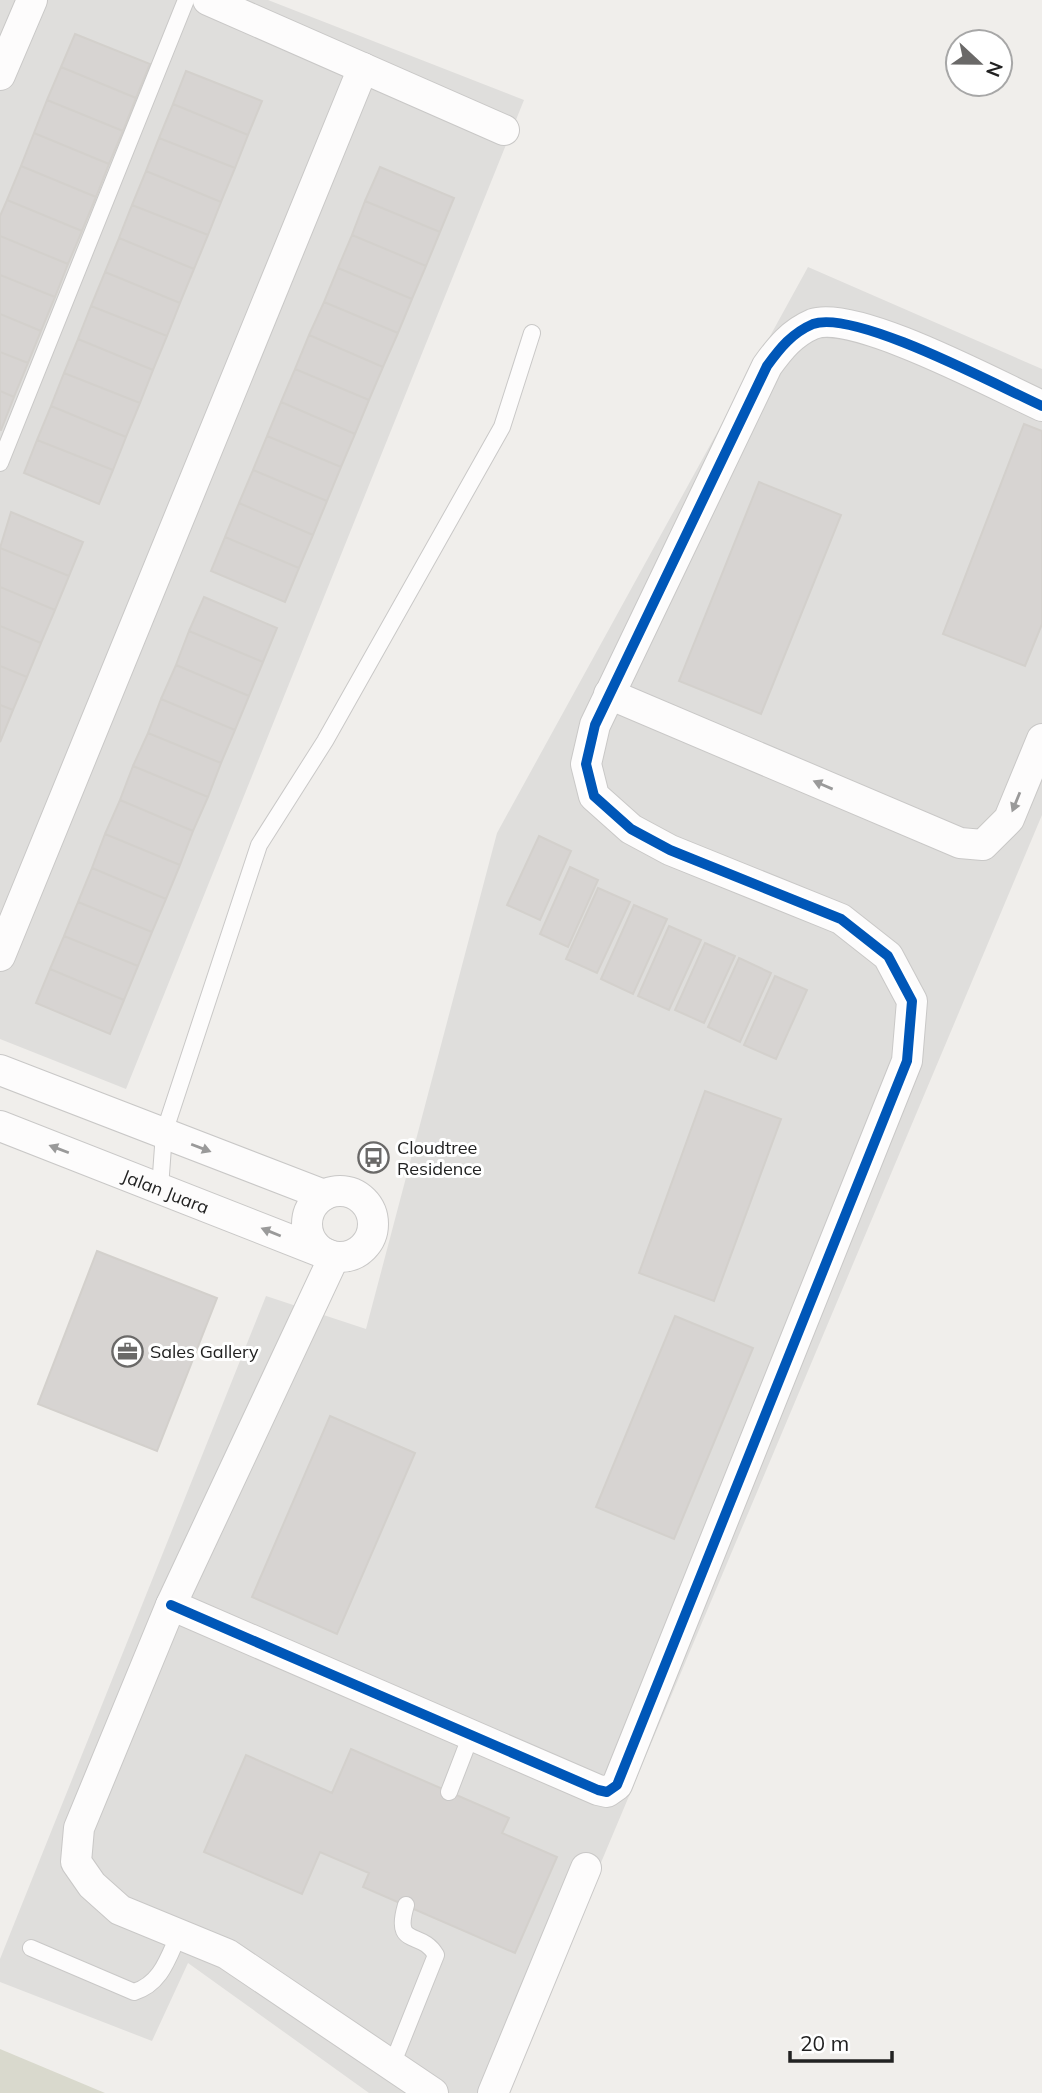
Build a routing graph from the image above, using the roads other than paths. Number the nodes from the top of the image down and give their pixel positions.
1 (32, 0) edge
2 (186, 0) edge
3 (208, 0) edge
4 (363, 68) junction
5 (0, 75) edge
6 (504, 130) dead end
7 (533, 333) dead end
8 (1042, 406) edge
9 (0, 463) edge
10 (609, 694) junction
11 (1042, 739) edge
12 (0, 956) edge
13 (0, 1070) edge
14 (0, 1126) edge
15 (164, 1133) junction
16 (160, 1188) junction
17 (324, 1195) junction
18 (334, 1257) junction
19 (171, 1605) junction
20 (471, 1735) junction
21 (449, 1792) dead end
22 (586, 1868) dead end
23 (406, 1905) dead end
24 (179, 1934) junction
25 (31, 1948) dead end
26 (392, 2065) junction
27 (433, 2093) edge
28 (493, 2093) edge

1 - 5 street
2 - 9 lane
3 - 4 street
4 - 6 street
4 - 12 street
7 - 15 lane
8 - 10 street
11 -> 10 street
10 - 20 street
13 - 15 street
16 -> 14 street, Jalan Juara
15 - 16 lane
15 -> 17 street
18 -> 16 street, Jalan Juara
17 - 18 street
17 - 18 street
18 - 19 street
19 - 20 street
19 - 24 street
20 - 21 lane
22 - 28 street
23 - 26 lane
24 - 25 lane
24 - 26 street
26 - 27 street

